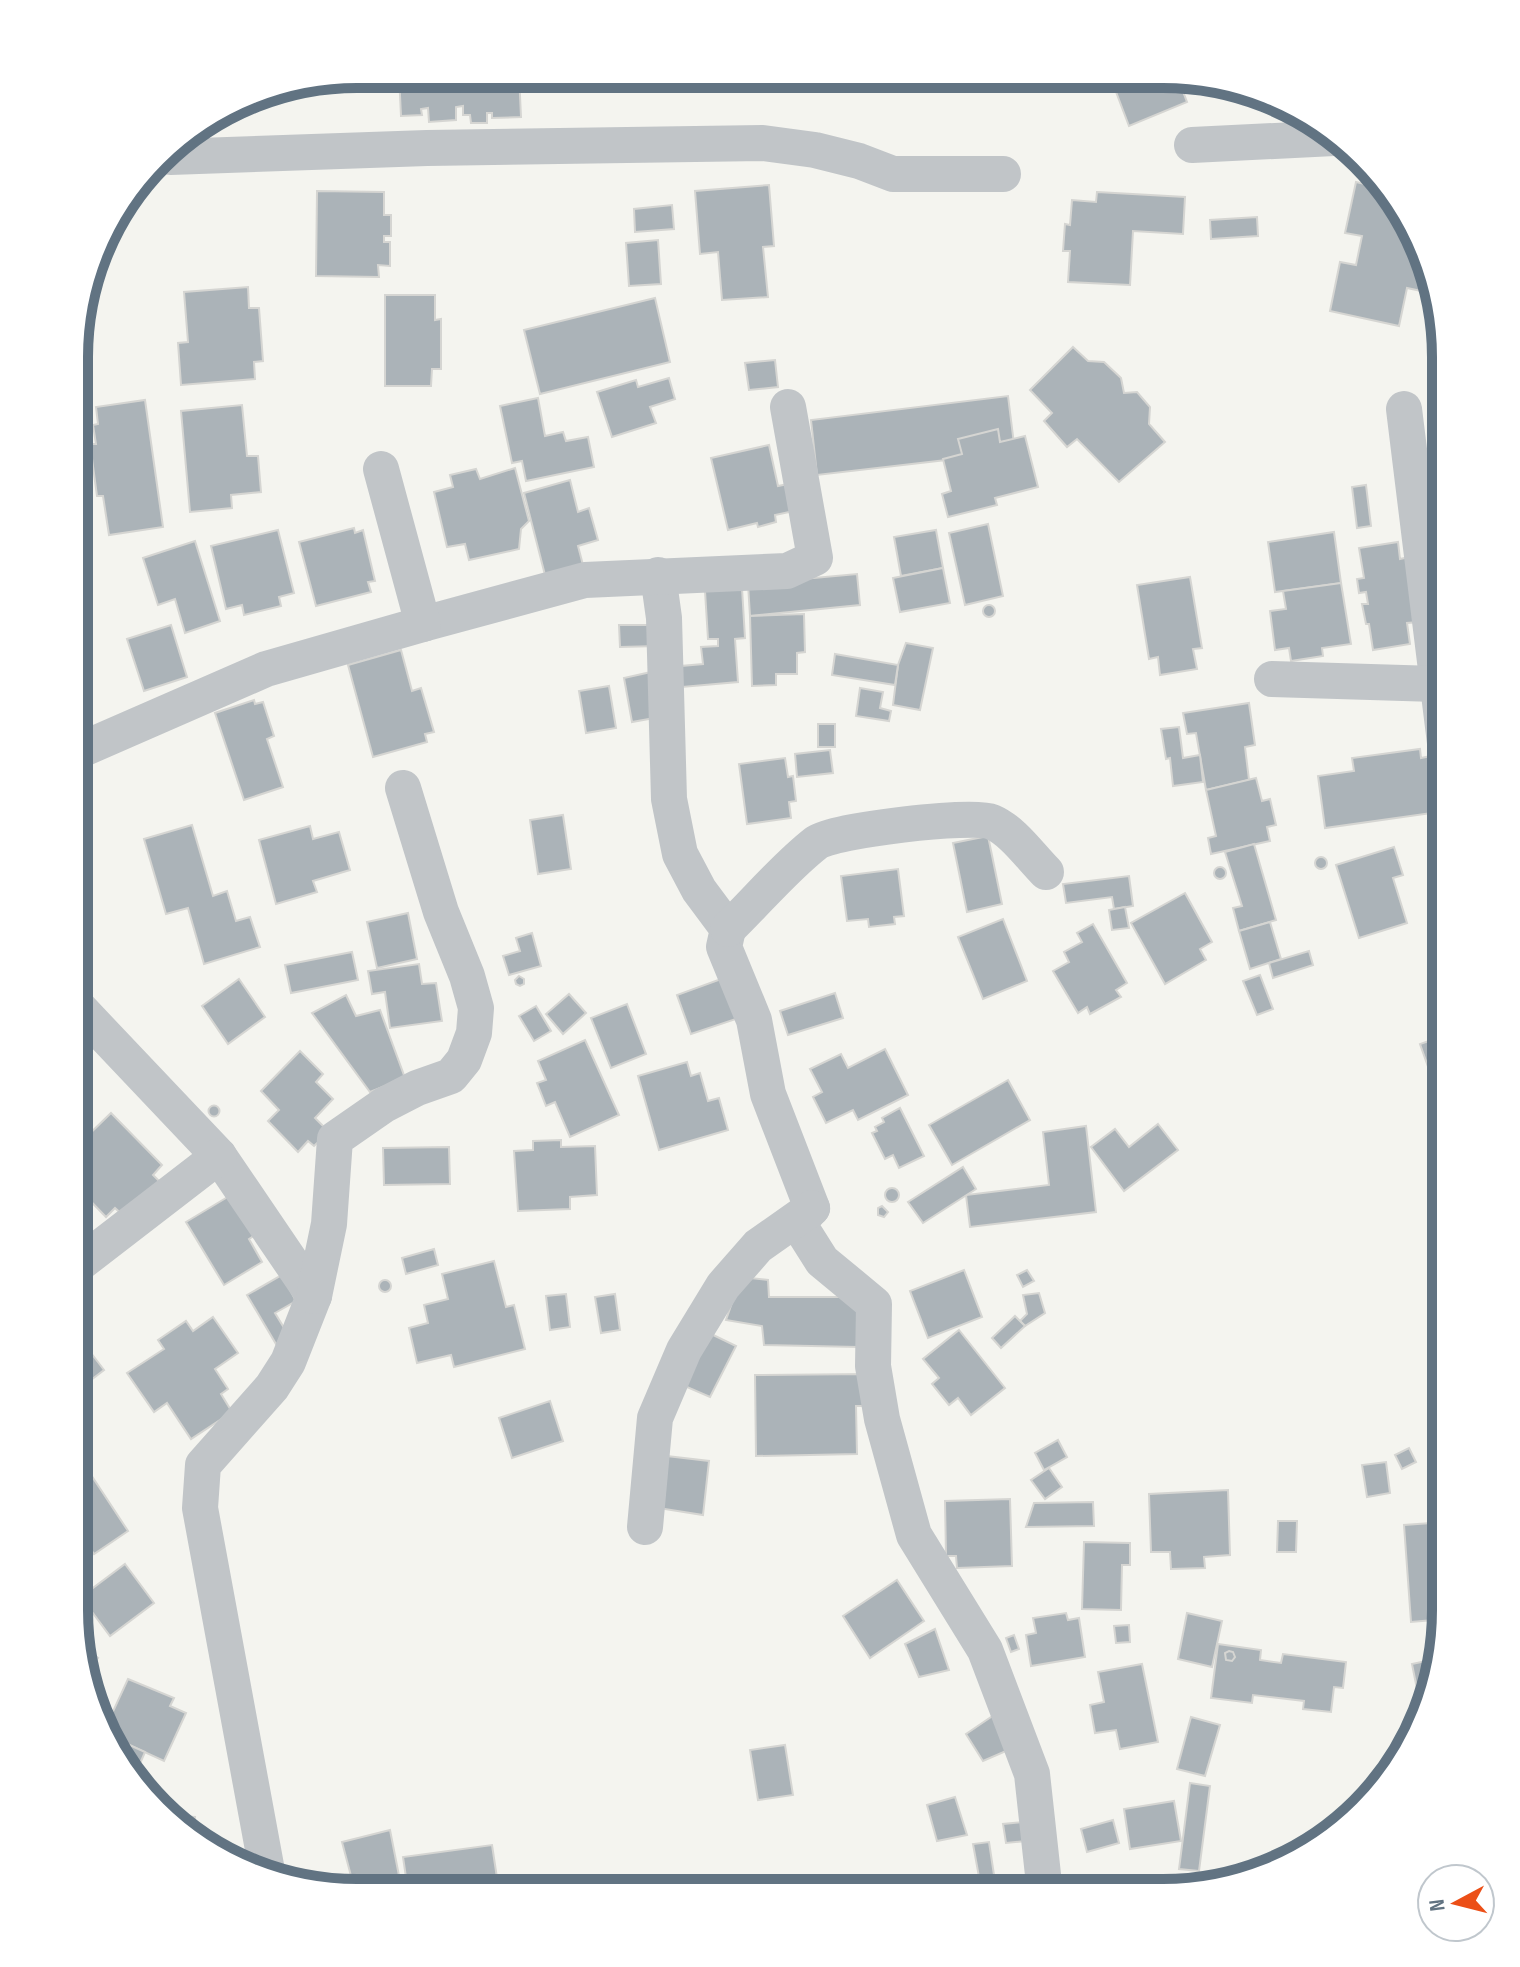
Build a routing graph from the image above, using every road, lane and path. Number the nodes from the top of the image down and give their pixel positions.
1 (1320, 139) edge
2 (1192, 145) dead end
3 (178, 157) edge
4 (1003, 174) dead end
5 (788, 407) dead end
6 (1404, 409) dead end
7 (381, 469) dead end
8 (658, 575) junction
9 (423, 624) junction
10 (1432, 648) edge
11 (1272, 679) dead end
12 (1432, 684) edge
13 (88, 747) edge
14 (403, 788) dead end
15 (1046, 872) dead end
16 (728, 929) junction
17 (88, 1018) edge
18 (219, 1156) junction
19 (812, 1208) junction
20 (88, 1257) edge
21 (314, 1296) junction
22 (645, 1527) dead end
23 (265, 1863) edge
24 (1043, 1879) edge

1 - 2 street
3 - 4 street
5 - 8 street
6 - 10 street
7 - 9 street
8 - 9 street
8 - 16 street
9 - 13 street
11 - 12 street
14 - 21 street
15 - 16 street
16 - 19 street
17 - 18 street
18 - 20 street
18 - 21 street
19 - 22 street
19 - 24 street
21 - 23 street

